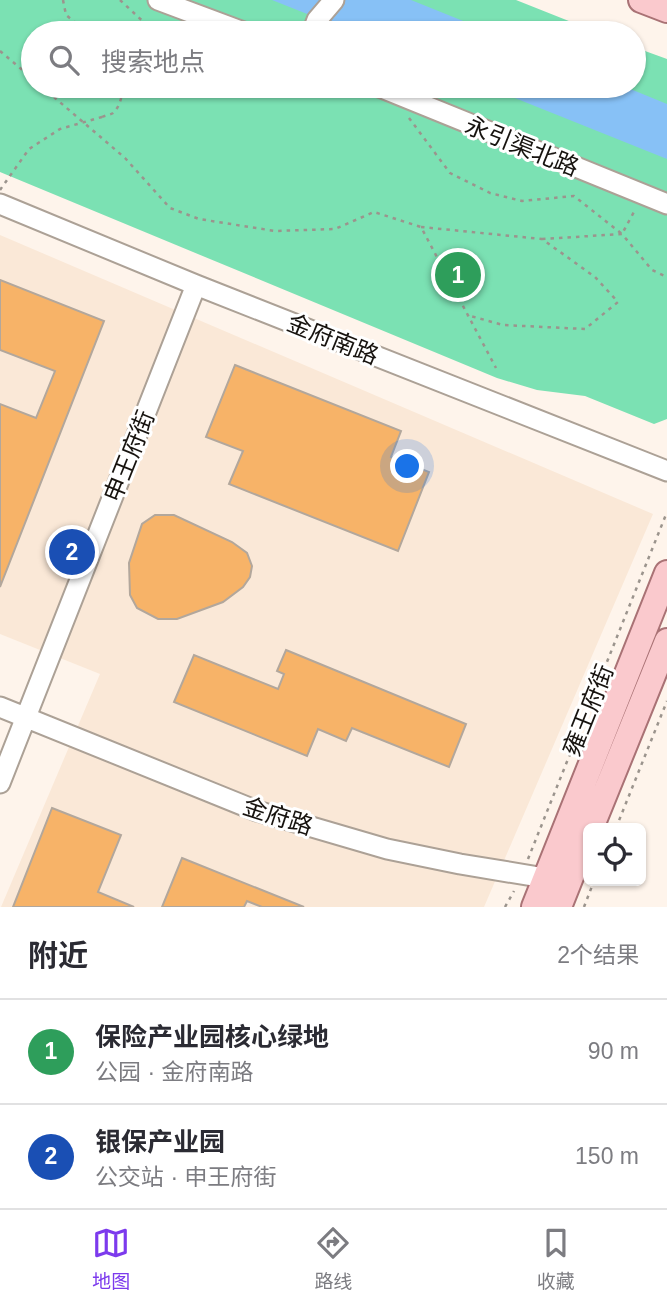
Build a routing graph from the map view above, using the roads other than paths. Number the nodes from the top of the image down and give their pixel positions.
1 (158, 0) edge
2 (334, 0) edge
3 (641, 0) edge
4 (667, 10) edge
5 (214, 21) edge
6 (318, 21) edge
7 (395, 98) edge
8 (0, 204) edge
9 (667, 204) edge
10 (196, 285) junction
11 (667, 471) edge
12 (667, 573) edge
13 (667, 641) edge
14 (0, 707) edge
15 (26, 718) junction
16 (0, 783) edge
17 (593, 823) edge
18 (583, 839) edge
19 (545, 879) junction
20 (534, 907) edge
21 (559, 907) edge

1 - 5 street
2 - 6 street
3 - 4 main road
7 - 9 street, 永引渠北路
8 - 10 street, 金府南路
10 - 11 street, 金府南路
10 - 15 street, 申王府街
12 - 19 main road, 雍王府街
13 - 17 main road, 雍王府街
14 - 15 street, 金府路
15 - 16 street, 申王府街
15 - 19 street, 金府路
18 - 19 main road, 雍王府街
19 - 20 main road, 雍王府街
19 - 21 main road, 雍王府街

